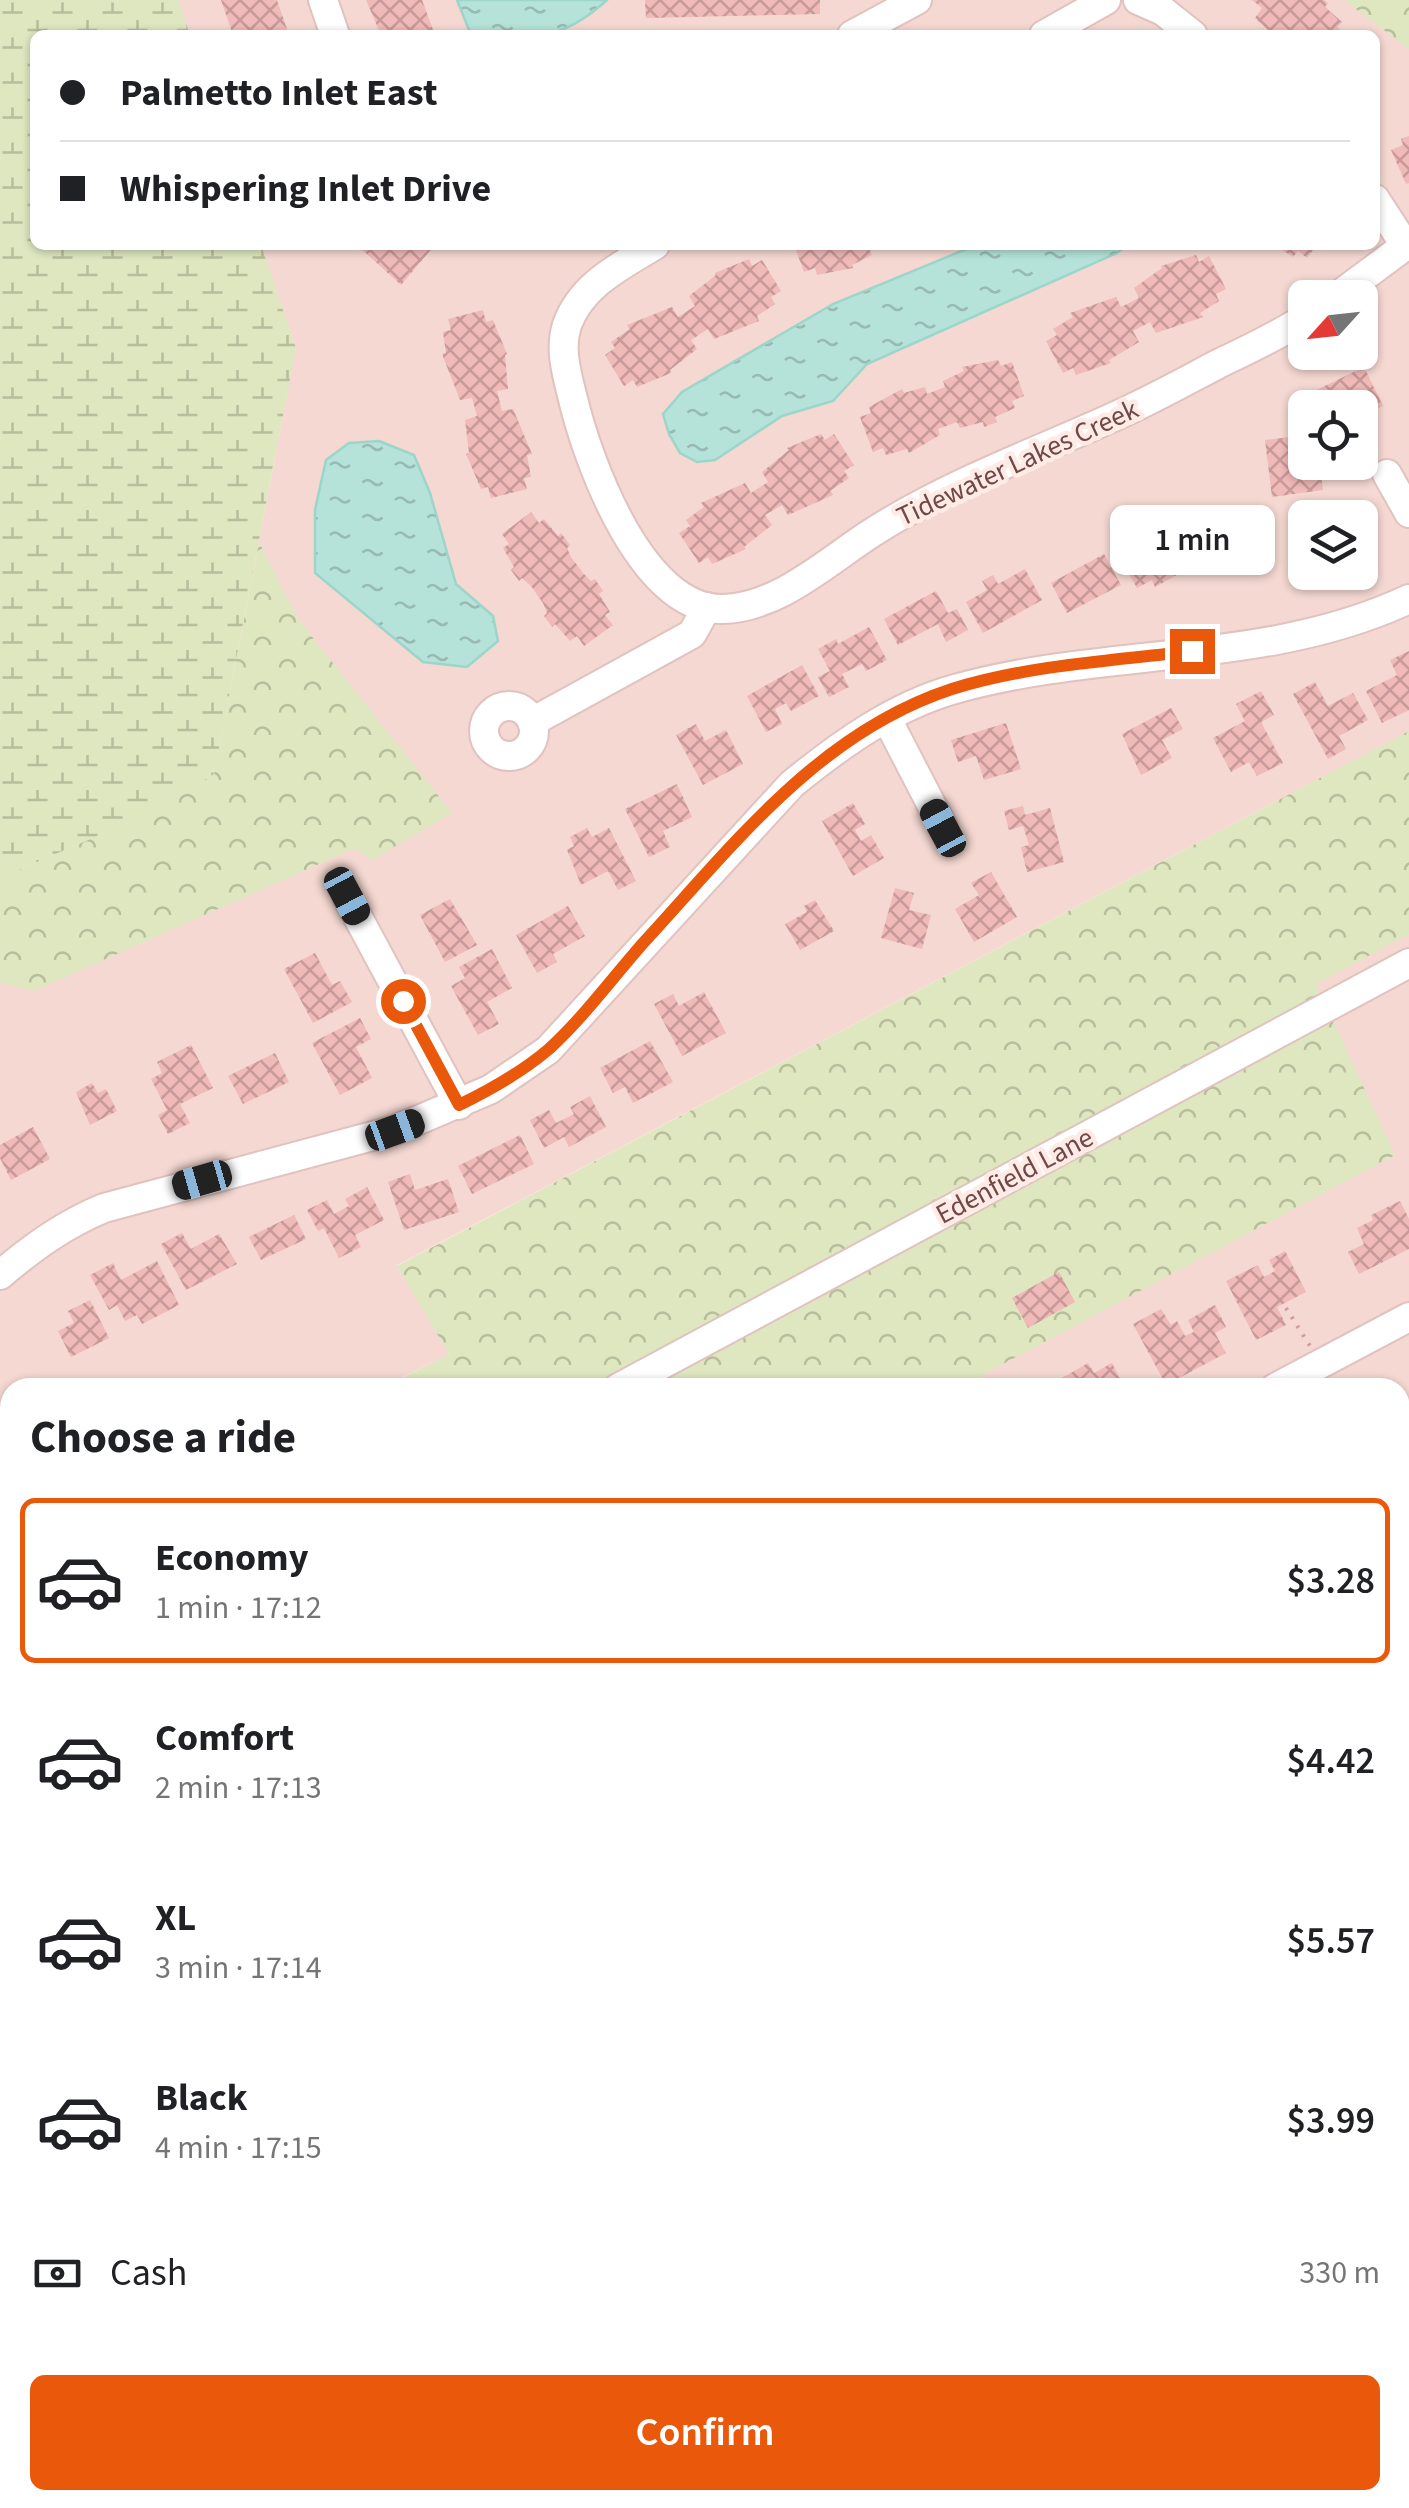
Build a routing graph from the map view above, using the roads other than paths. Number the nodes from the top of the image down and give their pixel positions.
1 (323, 0) edge
2 (916, 0) edge
3 (1106, 0) edge
4 (1138, 0) edge
5 (333, 30) edge
6 (861, 30) edge
7 (1053, 30) edge
8 (1186, 30) edge
9 (1380, 206) edge
10 (1407, 244) edge
11 (648, 250) edge
12 (1359, 280) edge
13 (1288, 327) edge
14 (1388, 474) dead end
15 (1409, 513) edge
16 (1409, 600) edge
17 (708, 608) junction
18 (886, 718) junction
19 (532, 722) dead end
20 (943, 828) dead end
21 (347, 896) dead end
22 (1409, 962) edge
23 (459, 1105) junction
24 (0, 1275) edge
25 (1407, 1323) edge
26 (637, 1378) edge
27 (1294, 1378) edge

1 - 5 street
2 - 6 street
3 - 7 street
4 - 8 street
9 - 10 street
10 - 12 street
11 - 17 street
13 - 17 street, Tidewater Lakes Creek
14 - 15 street
16 - 18 street
17 - 19 street
18 - 20 street
18 - 23 street
21 - 23 street
22 - 26 street, Edenfield Lane
23 - 24 street
25 - 27 street

